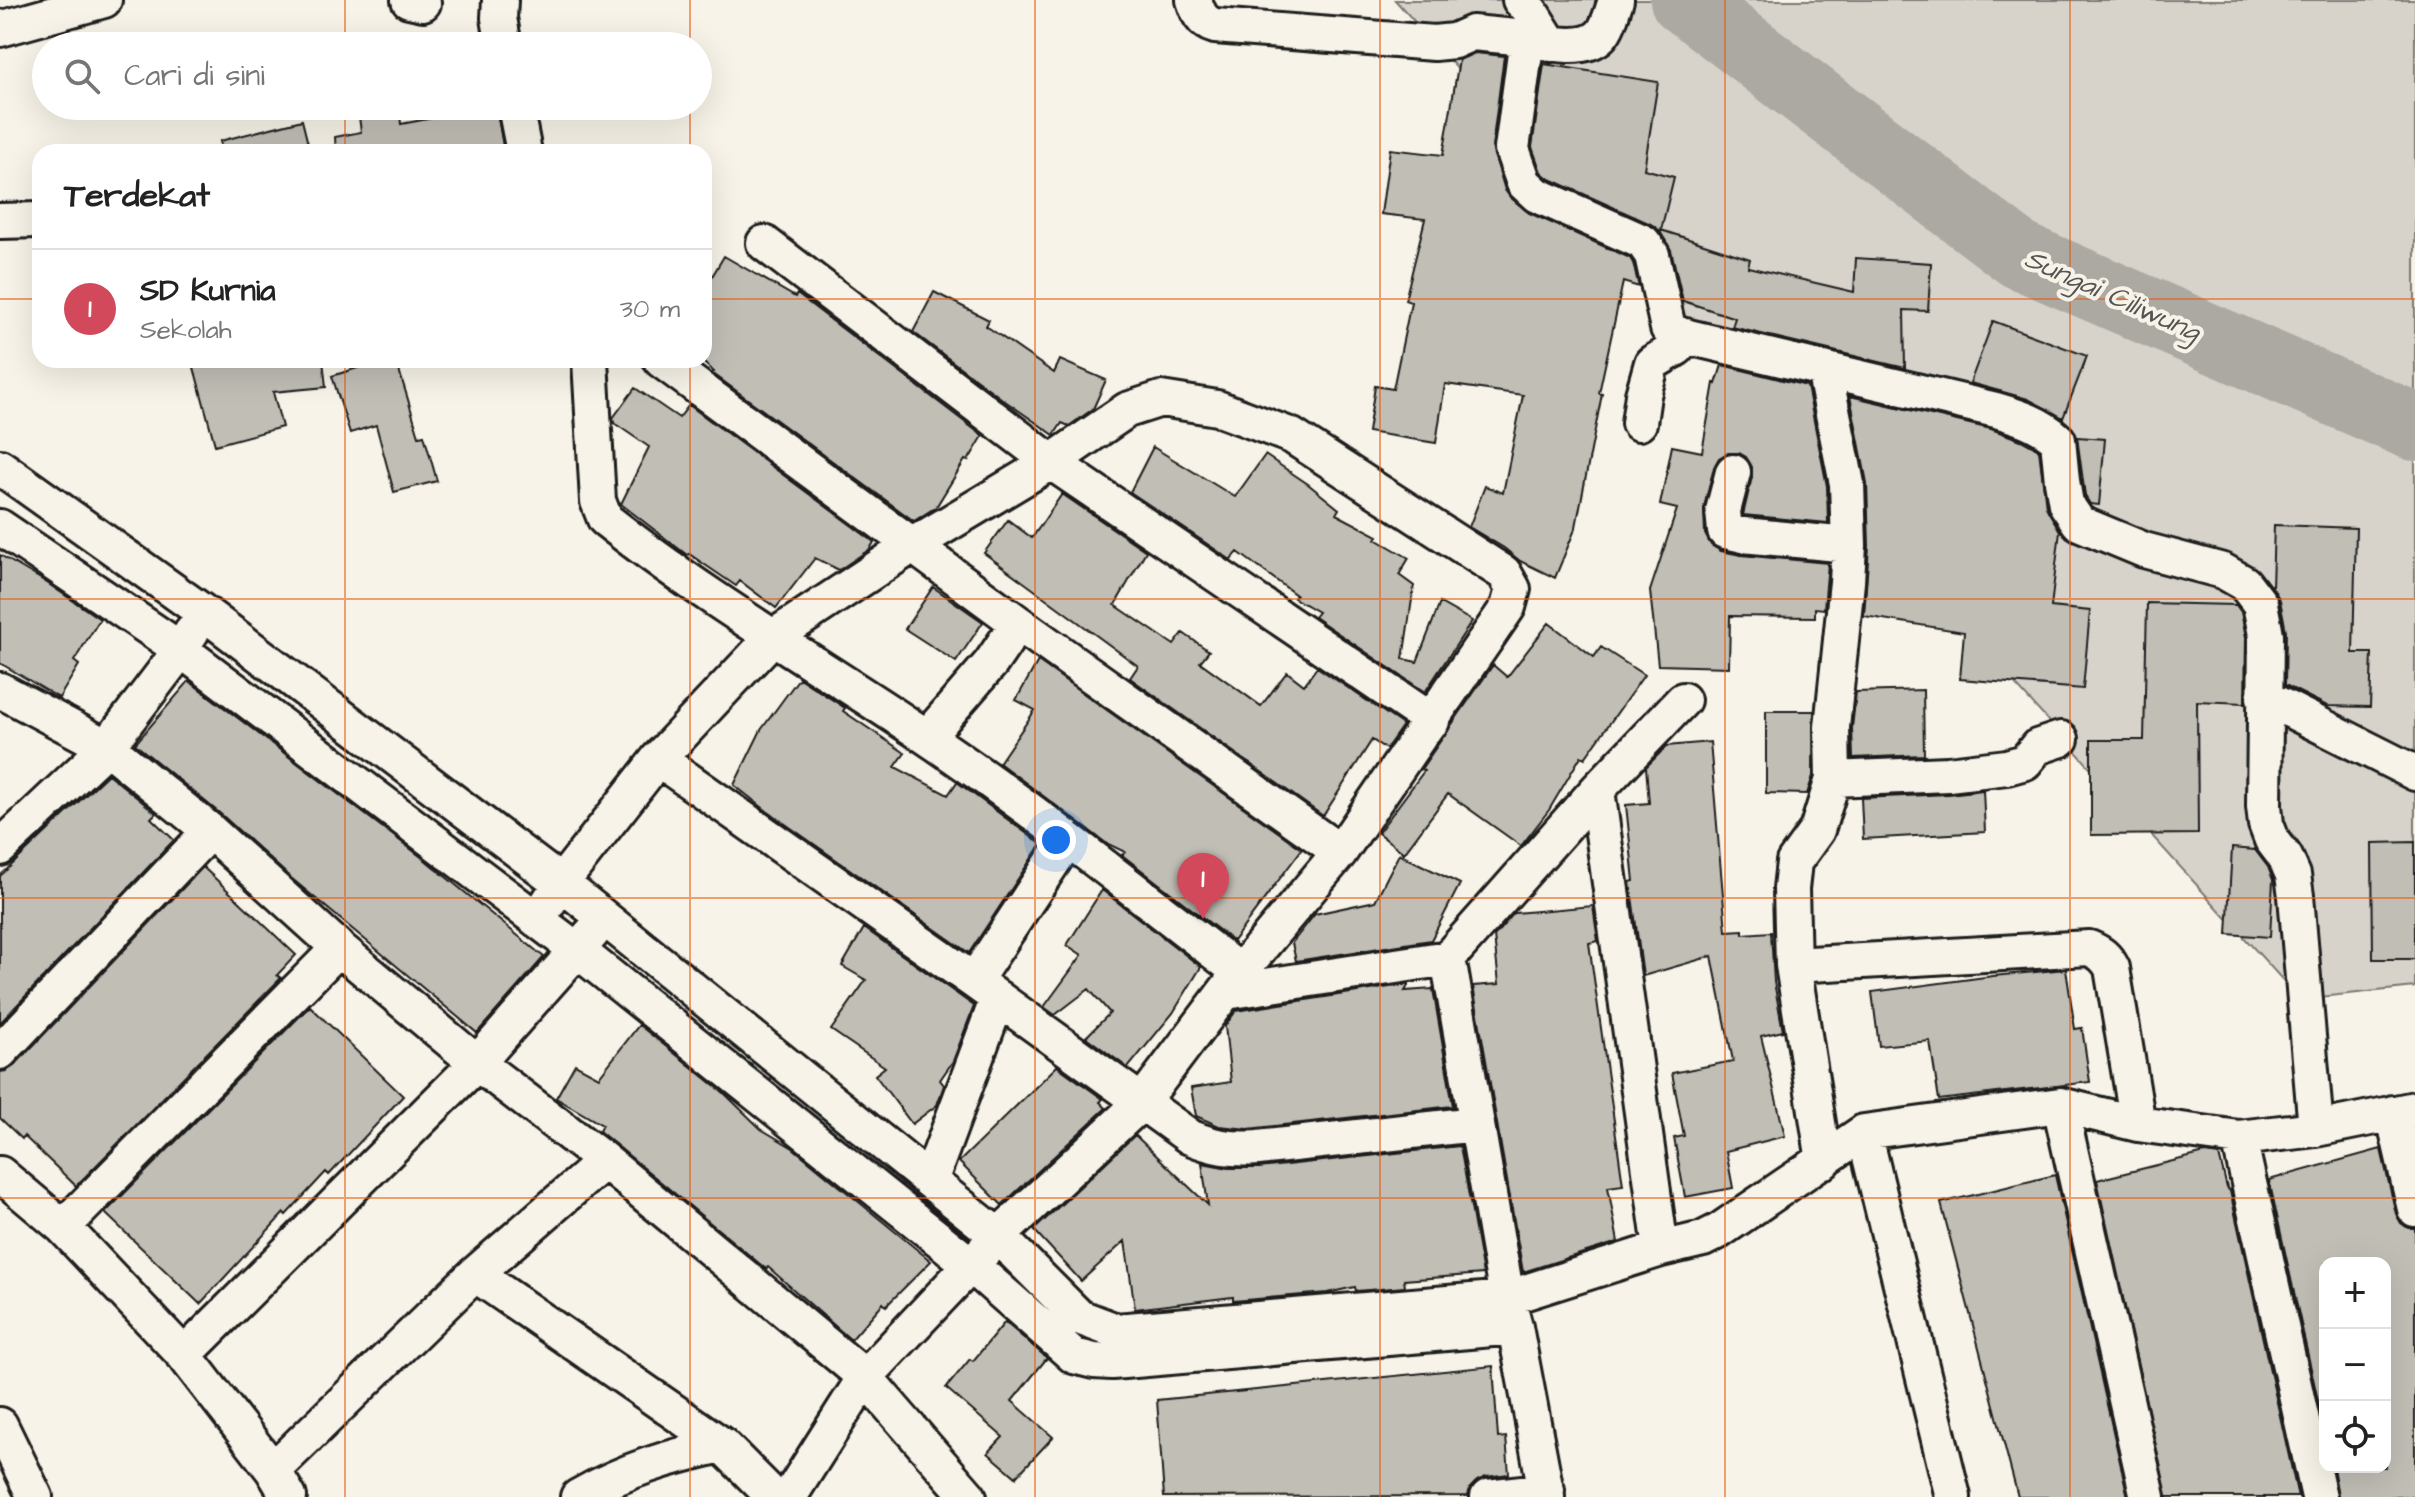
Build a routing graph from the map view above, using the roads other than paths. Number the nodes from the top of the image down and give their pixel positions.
1 (104, 0) edge
2 (500, 0) edge
3 (1194, 0) edge
4 (1520, 0) edge
5 (1616, 0) edge
6 (0, 29) edge
7 (502, 32) edge
8 (1539, 41) junction
9 (518, 120) edge
10 (522, 144) edge
11 (32, 220) edge
12 (0, 221) edge
13 (764, 243) dead end
14 (1686, 336) junction
15 (590, 368) edge
16 (672, 368) edge
17 (1824, 369) junction
18 (1639, 423) dead end
19 (1051, 462) junction
20 (0, 467) edge
21 (1733, 472) dead end
22 (0, 527) edge
23 (1849, 545) junction
24 (911, 546) junction
25 (203, 612) junction
26 (1018, 623) junction
27 (772, 638) junction
28 (180, 649) junction
29 (0, 690) edge
30 (2264, 697) junction
31 (1683, 700) dead end
32 (1432, 721) junction
33 (927, 737) junction
34 (2061, 739) dead end
35 (107, 747) junction
36 (658, 759) junction
37 (2415, 773) edge
38 (1833, 779) junction
39 (1597, 790) junction
40 (210, 831) junction
41 (1068, 839) junction
42 (0, 848) edge
43 (1340, 852) junction
44 (561, 883) junction
45 (605, 918) junction
46 (537, 920) junction
47 (339, 948) junction
48 (577, 950) junction
49 (1448, 958) junction
50 (1793, 965) junction
51 (1233, 982) junction
52 (986, 990) junction
53 (0, 1052) edge
54 (477, 1063) junction
55 (1142, 1102) junction
56 (2060, 1105) junction
57 (2404, 1111) edge
58 (1476, 1124) junction
59 (2138, 1124) junction
60 (2316, 1129) junction
61 (1864, 1132) junction
62 (2239, 1138) junction
63 (605, 1161) junction
64 (1824, 1161) junction
65 (0, 1174) edge
66 (930, 1181) junction
67 (2415, 1209) edge
68 (63, 1227) junction
69 (998, 1236) junction
70 (1661, 1249) junction
71 (971, 1265) junction
72 (475, 1274) junction
73 (1511, 1313) junction
74 (184, 1355) junction
75 (865, 1377) junction
76 (0, 1425) edge
77 (722, 1445) junction
78 (281, 1484) edge
79 (1547, 1494) edge
80 (35, 1497) edge
81 (578, 1497) edge
82 (774, 1497) edge
83 (789, 1497) edge
84 (969, 1497) edge
85 (1488, 1497) edge
86 (1953, 1497) edge
87 (2148, 1497) edge
88 (2319, 1497) edge

1 - 6 street
2 - 7 street
3 - 8 street
4 - 8 street
5 - 8 street
8 - 14 street
9 - 10 street
11 - 12 street
13 - 19 street
14 - 17 street
14 - 18 street
15 - 27 street
16 - 24 street
17 - 23 street
17 - 30 street
19 - 24 street
19 - 32 street
19 - 32 street
20 - 25 street
21 - 23 street
22 - 28 street
23 - 38 street
24 - 26 street
24 - 27 street
25 - 28 street
25 - 44 street
26 - 33 street
26 - 43 street
27 - 33 street
27 - 36 street
28 - 35 street
28 - 46 street
29 - 35 street
30 - 37 street
30 - 60 street
31 - 39 street
32 - 43 street
33 - 41 street
34 - 38 street
35 - 40 street
35 - 42 street
36 - 44 street
36 - 52 street
38 - 50 street
39 - 49 street
39 - 70 street
40 - 47 street
40 - 53 street
41 - 51 street
41 - 52 street
43 - 51 street
44 - 45 street
44 - 46 street
45 - 48 street
45 - 66 street
46 - 48 street
47 - 54 street
47 - 68 street
48 - 54 street
48 - 71 street
49 - 51 street
49 - 58 street
50 - 59 street
50 - 64 street
51 - 55 street
52 - 55 street
52 - 66 street
54 - 63 street
54 - 74 street
55 - 58 street
55 - 69 street
56 - 59 street
56 - 61 street
56 - 87 street
57 - 60 street
57 - 67 street
58 - 73 street
59 - 62 street
60 - 62 street
61 - 64 street
61 - 86 street
62 - 88 street
63 - 72 street
63 - 75 street
64 - 70 street
65 - 68 street
66 - 69 street
68 - 74 street
69 - 71 street
69 - 73 street
70 - 73 street
71 - 73 street
71 - 75 street
72 - 77 street
72 - 78 street
73 - 79 street
74 - 78 street
75 - 83 street
75 - 84 street
76 - 80 street
77 - 81 street
77 - 82 street
79 - 85 street

